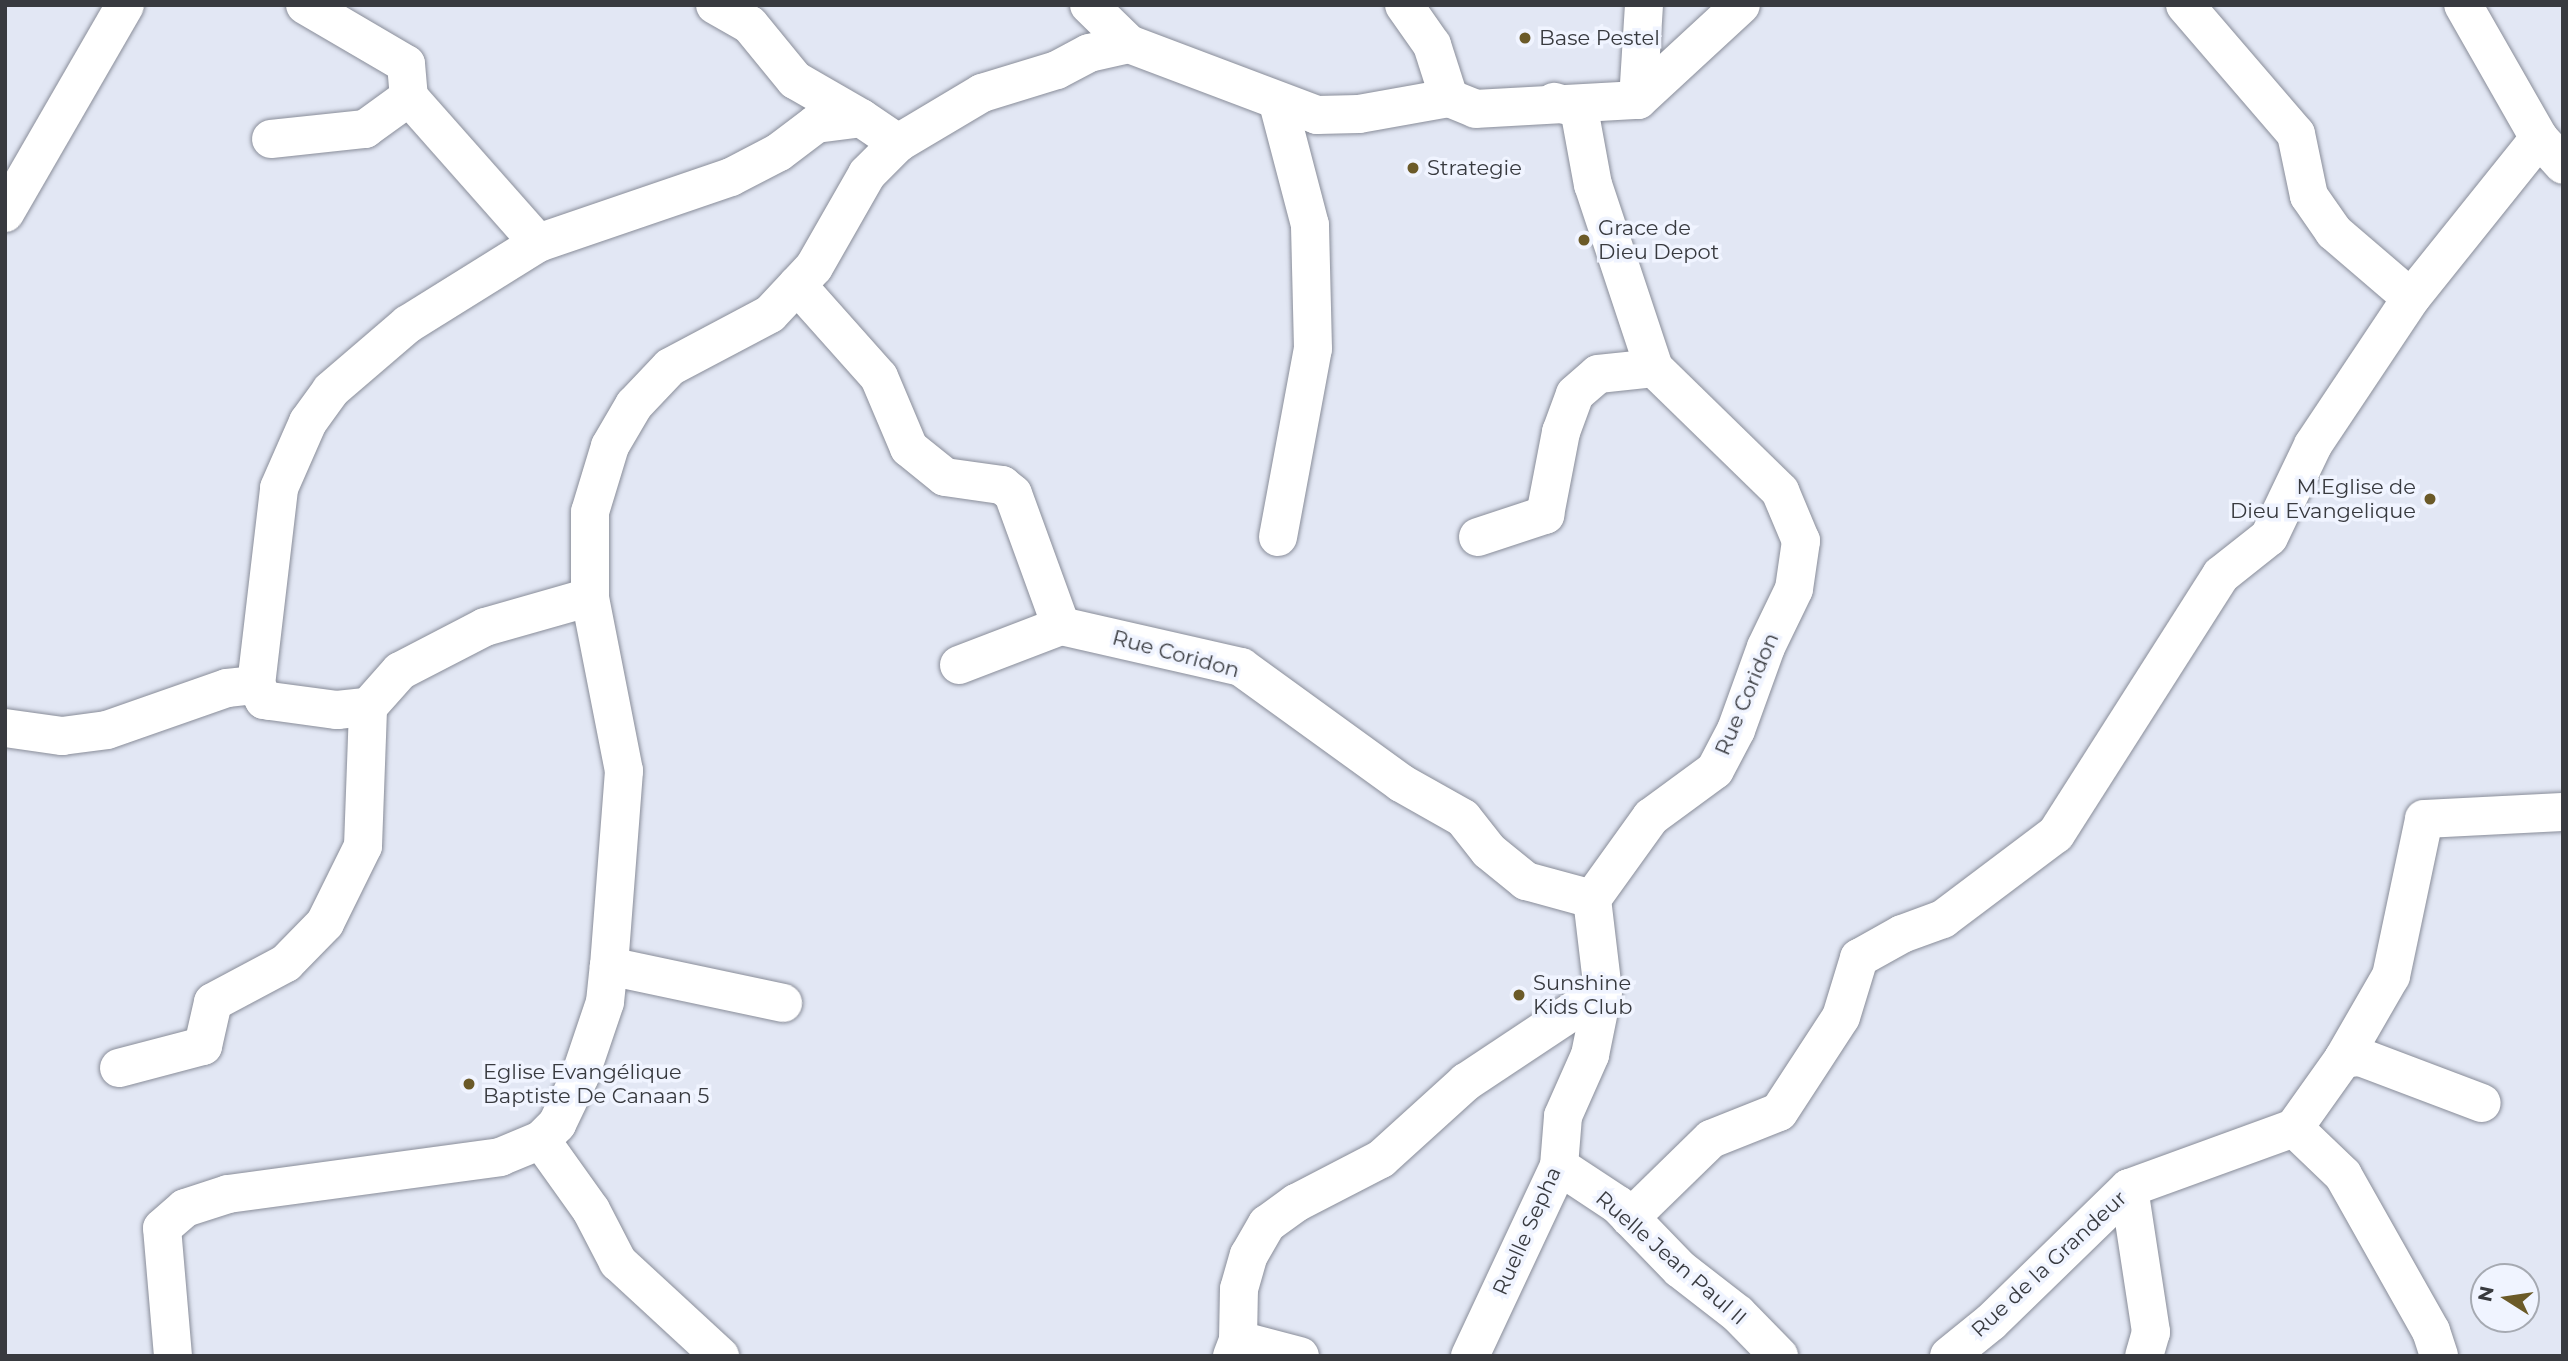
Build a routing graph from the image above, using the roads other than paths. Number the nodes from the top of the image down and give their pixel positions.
1 (125, 5) edge
2 (305, 5) edge
3 (715, 5) edge
4 (1089, 5) edge
5 (1404, 5) edge
6 (1644, 5) edge
7 (1741, 5) edge
8 (2185, 5) edge
9 (2463, 5) edge
10 (1129, 44) junction
11 (409, 97) junction
12 (1449, 98) junction
13 (1638, 100) junction
14 (1553, 102) junction
15 (1278, 103) junction
16 (861, 118) junction
17 (271, 139) dead end
18 (898, 142) junction
19 (2551, 152) edge
20 (5, 213) edge
21 (538, 243) junction
22 (797, 285) junction
23 (2411, 298) junction
24 (1654, 368) junction
25 (1278, 537) dead end
26 (1478, 537) dead end
27 (590, 597) junction
28 (1061, 626) junction
29 (959, 665) dead end
30 (256, 685) junction
31 (368, 707) junction
32 (5, 728) edge
33 (2563, 812) edge
34 (1592, 899) junction
35 (609, 966) junction
36 (1603, 991) junction
37 (783, 1003) dead end
38 (2343, 1059) junction
39 (119, 1068) dead end
40 (2482, 1103) dead end
41 (2294, 1128) junction
42 (541, 1140) junction
43 (1559, 1166) junction
44 (2129, 1188) junction
45 (1630, 1218) junction
46 (1235, 1348) edge
47 (173, 1356) edge
48 (720, 1356) edge
49 (1300, 1356) edge
50 (1470, 1356) edge
51 (1779, 1356) edge
52 (1949, 1356) edge
53 (2144, 1356) edge
54 (2439, 1356) edge

1 - 20 street
2 - 11 street
3 - 16 street
4 - 10 street
5 - 12 street
6 - 13 street
7 - 13 street
8 - 23 street
9 - 19 street
10 - 15 street
10 - 18 street
11 - 17 street
11 - 21 street
12 - 14 street
12 - 15 street
13 - 14 street
14 - 24 street, Rue Coridon
15 - 25 street
16 - 18 street
16 - 21 street
18 - 22 street
19 - 23 street
21 - 30 street
22 - 27 street
22 - 28 street
23 - 45 street
24 - 26 street
24 - 34 street, Rue Coridon
27 - 31 street
27 - 35 street
28 - 29 street
28 - 34 street, Rue Coridon
30 - 31 street
30 - 32 street
31 - 39 street
33 - 38 street
34 - 36 street, Ruelle Sepha
35 - 37 street
35 - 42 street
36 - 43 street, Ruelle Sepha
36 - 46 street
38 - 40 street
38 - 41 street
41 - 44 street, Rue de la Grandeur
41 - 54 street
42 - 47 street
42 - 48 street
43 - 45 street, Ruelle Jean Paul II
43 - 50 street, Ruelle Sepha
44 - 52 street, Rue de la Grandeur
44 - 53 street
45 - 51 street, Ruelle Jean Paul II
46 - 49 street

